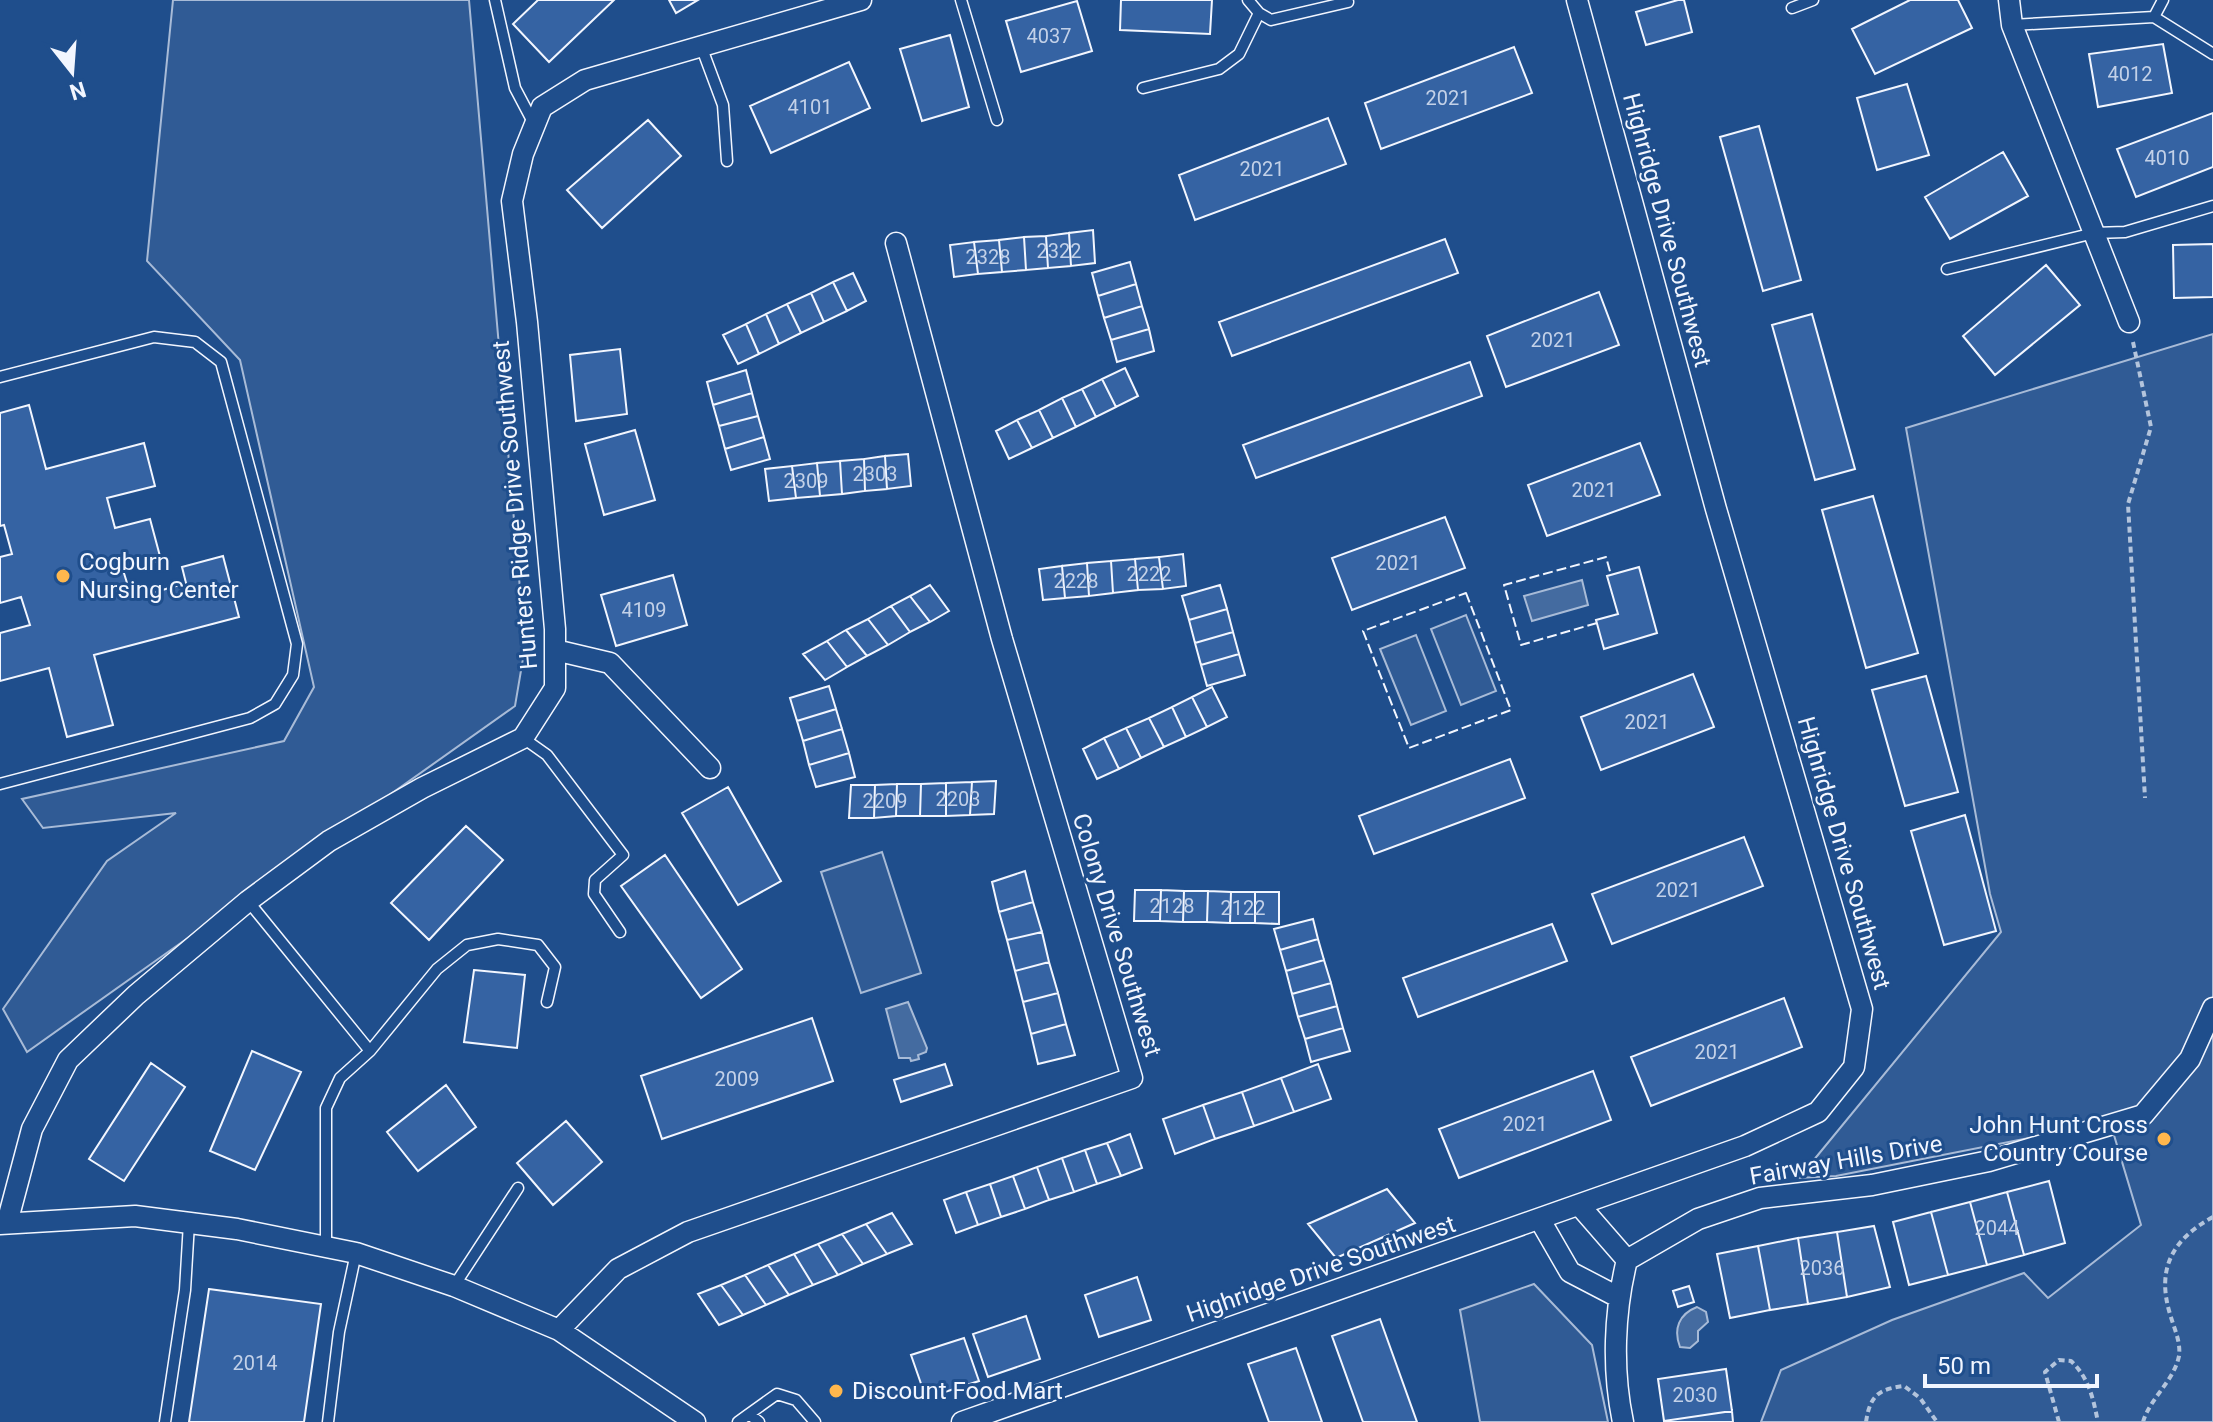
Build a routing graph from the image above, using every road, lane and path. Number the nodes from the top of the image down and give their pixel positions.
1 (495, 0) edge
2 (861, 0) edge
3 (961, 0) edge
4 (1248, 0) edge
5 (1577, 0) edge
6 (1813, 0) edge
7 (2009, 0) edge
8 (2163, 0) edge
9 (1348, 2) edge
10 (829, 4) edge
11 (1792, 8) dead end
12 (1259, 13) junction
13 (2154, 17) junction
14 (2012, 25) junction
15 (701, 46) junction
16 (2213, 54) edge
17 (1143, 88) dead end
18 (997, 120) dead end
19 (535, 125) junction
20 (727, 161) dead end
21 (2213, 206) edge
22 (2094, 233) junction
23 (896, 243) dead end
24 (1947, 269) dead end
25 (2129, 322) joint
26 (0, 377) edge
27 (555, 650) junction
28 (523, 738) junction
29 (710, 768) dead end
30 (0, 784) edge
31 (2145, 798) dead end
32 (248, 901) junction
33 (620, 932) dead end
34 (547, 1002) dead end
35 (2213, 1008) edge
36 (370, 1051) junction
37 (518, 1188) dead end
38 (1580, 1206) junction
39 (2213, 1217) edge
40 (1540, 1220) junction
41 (189, 1223) junction
42 (4, 1224) edge
43 (326, 1247) junction
44 (356, 1253) junction
45 (1627, 1260) junction
46 (454, 1286) junction
47 (1618, 1297) junction
48 (559, 1330) junction
49 (749, 1414) junction
50 (165, 1422) edge
51 (328, 1422) edge
52 (695, 1422) edge
53 (738, 1422) edge
54 (759, 1422) edge
55 (815, 1422) edge
56 (962, 1422) edge
57 (1623, 1422) edge
58 (1866, 1422) edge
59 (1937, 1422) edge
60 (2059, 1422) edge
61 (2098, 1422) edge
62 (2143, 1422) edge

1 - 19 lane
2 - 10 street, Hunters Ridge Drive Southwest
3 - 18 lane
4 - 12 lane
5 - 38 street, Highridge Drive Southwest
6 - 11 lane
7 - 14 street
8 - 13 lane
9 - 12 lane
10 - 15 street, Hunters Ridge Drive Southwest
12 - 17 lane
13 - 14 lane
13 - 16 lane
14 - 22 street
15 - 19 street, Hunters Ridge Drive Southwest
15 - 20 lane
19 - 27 street, Hunters Ridge Drive Southwest
21 - 22 lane
22 - 24 lane
22 - 25 street
23 - 48 street, Colony Drive Southwest
25 - 31 path
26 - 30 lane
27 - 28 street, Hunters Ridge Drive Southwest
27 - 29 street
28 - 32 street
28 - 33 lane
32 - 36 lane
32 - 42 street
34 - 36 lane
35 - 45 street, Fairway Hills Drive
36 - 43 lane
37 - 46 lane
38 - 40 street, Highridge Drive Southwest
38 - 45 street
39 - 62 path
40 - 47 street
40 - 56 street, Highridge Drive Southwest
41 - 42 street
41 - 43 street
41 - 50 lane
43 - 44 street
44 - 46 street
44 - 51 lane
45 - 47 street
46 - 48 street
47 - 57 street
48 - 52 street
49 - 53 lane
49 - 54 lane
49 - 55 lane
58 - 59 path
60 - 61 path

